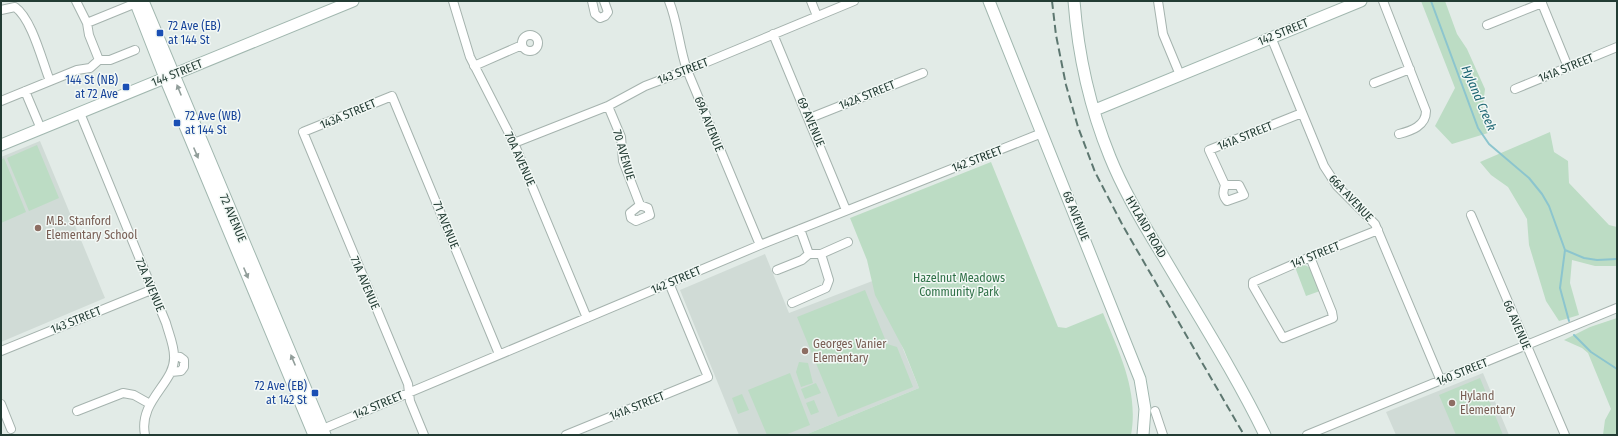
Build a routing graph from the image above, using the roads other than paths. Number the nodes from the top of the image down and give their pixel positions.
1 (76, 1) edge
2 (353, 1) edge
3 (453, 1) edge
4 (592, 1) edge
5 (669, 1) edge
6 (811, 1) edge
7 (854, 1) edge
8 (989, 1) edge
9 (1074, 1) edge
10 (1158, 1) edge
11 (1361, 1) edge
12 (1383, 1) edge
13 (138, 2) edge
14 (608, 2) edge
15 (1542, 2) edge
16 (1, 10) edge
17 (817, 16) junction
18 (87, 23) junction
19 (1487, 25) dead end
20 (773, 34) junction
21 (1271, 37) junction
22 (522, 45) dead end
23 (1617, 47) edge
24 (135, 50) dead end
25 (99, 60) junction
26 (474, 66) junction
27 (1568, 67) junction
28 (1410, 69) junction
29 (687, 70) junction
30 (924, 73) dead end
31 (1180, 75) junction
32 (169, 76) junction
33 (50, 81) junction
34 (1374, 83) dead end
35 (1515, 89) dead end
36 (25, 91) junction
37 (392, 96) joint
38 (1, 101) edge
39 (608, 106) junction
40 (1095, 110) junction
41 (80, 113) junction
42 (1302, 113) junction
43 (810, 118) junction
44 (40, 129) junction
45 (303, 132) joint
46 (1042, 133) junction
47 (1400, 134) dead end
48 (514, 144) junction
49 (1, 145) edge
50 (1225, 185) dead end
51 (640, 205) dead end
52 (846, 210) junction
53 (1471, 215) dead end
54 (800, 229) junction
55 (1378, 230) junction
56 (848, 242) dead end
57 (760, 245) junction
58 (810, 254) junction
59 (821, 254) junction
60 (1310, 257) junction
61 (777, 270) dead end
62 (669, 283) junction
63 (151, 290) junction
64 (792, 303) dead end
65 (1617, 308) edge
66 (587, 318) junction
67 (1526, 346) junction
68 (1, 351) edge
69 (499, 354) junction
70 (1441, 381) junction
71 (409, 392) junction
72 (1, 404) edge
73 (150, 404) junction
74 (78, 411) dead end
75 (1155, 411) dead end
76 (11, 429) dead end
77 (319, 433) edge
78 (145, 435) edge
79 (424, 435) edge
80 (566, 435) edge
81 (1143, 435) edge
82 (1163, 435) edge
83 (1265, 435) edge
84 (1307, 435) edge
85 (1565, 435) edge

1 - 18 street
2 - 32 street, 144 STREET
3 - 26 street, 70A AVENUE
4 - 14 street
5 - 29 street, 69A AVENUE
6 - 17 street
7 - 17 street, 143 STREET
8 - 46 street, 68 AVENUE
9 - 40 street, HYLAND ROAD
10 - 31 street
11 - 21 street, 142 STREET
12 - 28 street
13 - 18 street
13 - 32 street, 72 AVENUE
15 - 19 street
15 - 27 street
16 - 33 street
17 - 20 street, 143 STREET
18 - 25 street
20 - 29 street, 143 STREET
20 - 43 street, 69 AVENUE
21 - 31 street, 142 STREET
21 - 42 street, 66A AVENUE
22 - 26 street
23 - 27 street, 141A STREET
24 - 25 street
25 - 33 street
26 - 48 street, 70A AVENUE
27 - 35 street, 141A STREET
28 - 34 street
28 - 47 street
29 - 39 street, 143 STREET
29 - 57 street, 69A AVENUE
30 - 43 street, 142A STREET
31 - 40 street, 142 STREET
32 - 41 street, 144 STREET
32 - 77 street, 72 AVENUE
33 - 36 street
36 - 38 street
36 - 44 street
37 - 45 street, 143A STREET
37 - 69 street, 71 AVENUE
39 - 48 street, 143 STREET
39 - 51 street, 70 AVENUE
40 - 83 street, HYLAND ROAD
41 - 44 street, 144 STREET
41 - 63 street, 72A AVENUE
42 - 50 street, 141A STREET
42 - 55 street, 66A AVENUE
43 - 52 street, 69 AVENUE
44 - 49 street, 144 STREET
45 - 71 street, 71A AVENUE
46 - 52 street, 142 STREET
46 - 81 street, 68 AVENUE
48 - 66 street, 70A AVENUE
52 - 54 street, 142 STREET
53 - 67 street, 66 AVENUE
54 - 57 street, 142 STREET
54 - 58 street
55 - 60 street, 141 STREET
55 - 70 street, 66A AVENUE
56 - 59 street
57 - 62 street, 142 STREET
58 - 59 street
58 - 61 street
59 - 64 street
60 - 60 street, 141 STREET
62 - 66 street, 142 STREET
62 - 80 street, 141A STREET
63 - 68 street, 143 STREET
63 - 73 street, 72A AVENUE
65 - 67 street, 140 STREET
66 - 69 street, 142 STREET
67 - 70 street, 140 STREET
67 - 85 street, 66 AVENUE
69 - 71 street, 142 STREET
70 - 84 street, 140 STREET
71 - 77 street, 142 STREET
71 - 79 street, 71A AVENUE
72 - 76 street
73 - 74 street
73 - 78 street, 72A AVENUE
75 - 82 street

